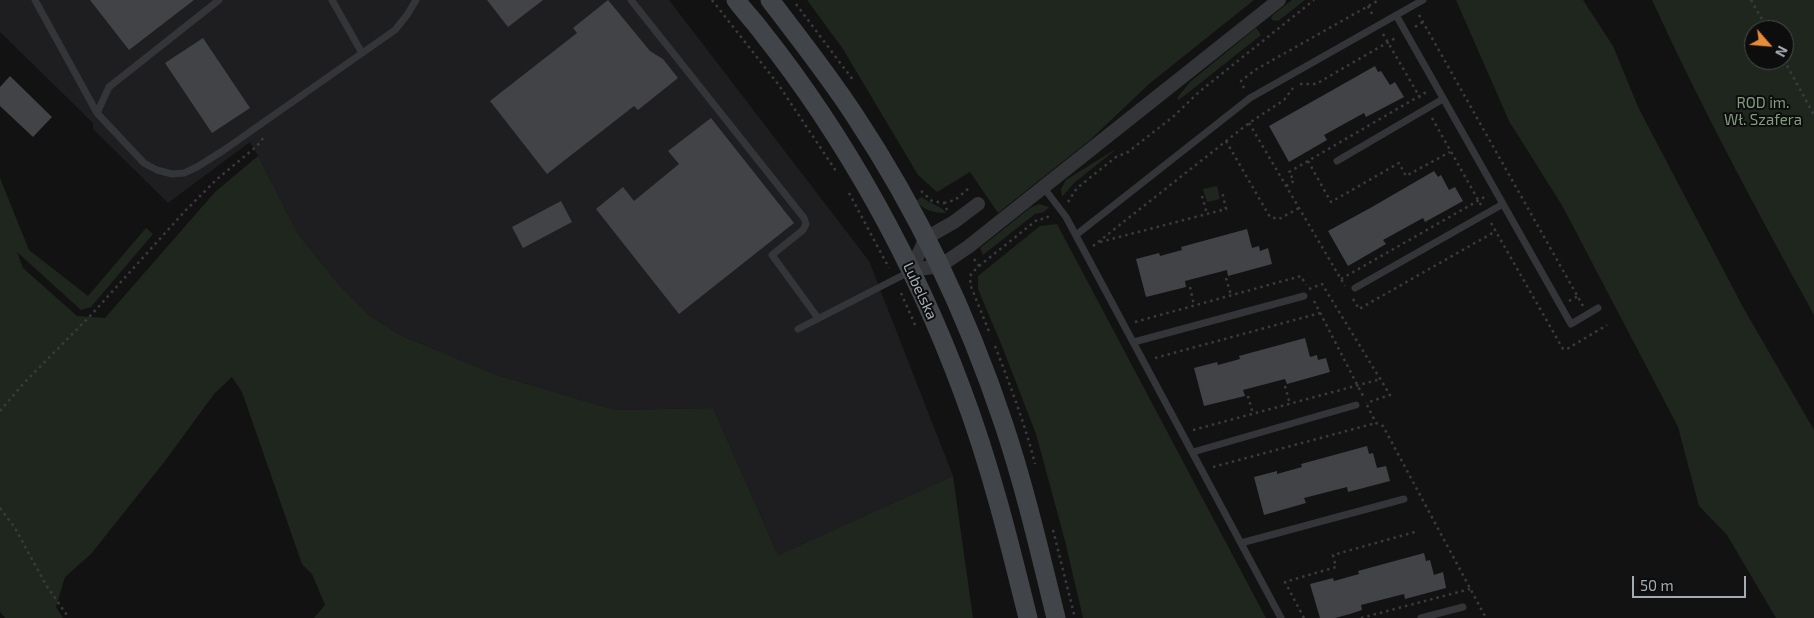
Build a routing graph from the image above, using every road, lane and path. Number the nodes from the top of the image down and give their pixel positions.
1 (35, 0) edge
2 (219, 0) edge
3 (332, 0) edge
4 (416, 0) edge
5 (632, 0) edge
6 (712, 0) edge
7 (770, 0) edge
8 (1279, 0) edge
9 (1314, 0) edge
10 (1379, 0) edge
11 (1423, 0) edge
12 (1752, 0) edge
13 (739, 2) edge
14 (1413, 5) junction
15 (1396, 15) junction
16 (1763, 20) edge
17 (1388, 43) dead end
18 (362, 53) junction
19 (1789, 70) edge
20 (1436, 86) junction
21 (1250, 98) junction
22 (1444, 99) junction
23 (97, 114) junction
24 (1814, 115) edge
25 (268, 120) junction
26 (1249, 123) junction
27 (1226, 141) junction
28 (1450, 152) dead end
29 (1308, 161) junction
30 (1337, 161) dead end
31 (839, 176) dead end
32 (1286, 186) junction
33 (969, 188) dead end
34 (1044, 188) junction
35 (1495, 191) junction
36 (1222, 192) dead end
37 (848, 193) dead end
38 (1202, 196) dead end
39 (944, 203) dead end
40 (978, 204) dead end
41 (1503, 204) junction
42 (1060, 208) junction
43 (1298, 208) junction
44 (1207, 214) junction
45 (1496, 231) dead end
46 (1076, 235) junction
47 (926, 238) junction
48 (1098, 242) junction
49 (1093, 246) dead end
50 (940, 266) junction
51 (979, 266) dead end
52 (903, 275) junction
53 (1226, 278) dead end
54 (1341, 279) junction
55 (1190, 287) dead end
56 (1356, 288) dead end
57 (1308, 289) junction
58 (1231, 295) junction
59 (1304, 296) dead end
60 (1194, 305) junction
61 (1598, 308) dead end
62 (1320, 313) junction
63 (1588, 314) junction
64 (818, 318) junction
65 (1134, 322) dead end
66 (798, 329) dead end
67 (918, 332) dead end
68 (1134, 342) junction
69 (1153, 358) dead end
70 (1381, 380) junction
71 (1285, 386) dead end
72 (1358, 386) junction
73 (1248, 396) dead end
74 (1366, 402) dead end
75 (1290, 404) junction
76 (1356, 405) dead end
77 (0, 411) edge
78 (1253, 414) junction
79 (1192, 431) dead end
80 (1193, 452) junction
81 (1211, 467) dead end
82 (1404, 499) dead end
83 (0, 508) edge
84 (1415, 532) dead end
85 (1241, 543) junction
86 (1470, 589) junction
87 (1462, 607) dead end
88 (69, 618) edge
89 (1028, 618) edge
90 (1056, 618) edge
91 (1281, 618) edge
92 (1304, 618) edge
93 (1361, 618) edge
94 (1421, 618) edge
95 (1486, 618) edge

1 - 23 lane
2 - 23 lane
3 - 18 lane
4 - 18 lane
5 - 64 lane
6 - 31 path
7 - 47 main road, Lubelska
8 - 34 street
9 - 42 path
10 - 21 path
11 - 14 lane
12 - 16 path
13 - 52 main road, Lubelska
14 - 15 lane
14 - 63 path
15 - 20 lane
15 - 21 lane
17 - 26 path
18 - 25 lane
19 - 24 path
20 - 22 lane
20 - 29 path
21 - 46 lane
22 - 30 lane
22 - 35 lane
23 - 25 lane
25 - 77 path
26 - 27 path
26 - 32 path
27 - 43 path
27 - 48 path
28 - 29 path
29 - 32 path
32 - 43 path
33 - 39 path
34 - 42 lane
34 - 50 street
35 - 41 lane
35 - 54 path
36 - 44 path
37 - 52 path
38 - 44 path
40 - 47 street
41 - 56 lane
41 - 63 lane
42 - 46 lane
42 - 51 path
43 - 54 path
44 - 48 path
45 - 54 path
46 - 68 lane
47 - 50 main road, Lubelska
47 - 52 street
48 - 49 path
50 - 52 street
50 - 90 main road, Lubelska
52 - 64 lane
52 - 67 path
52 - 89 main road, Lubelska
53 - 58 path
55 - 60 path
57 - 58 path
57 - 62 path
57 - 70 path
58 - 60 path
59 - 68 lane
60 - 65 path
61 - 63 lane
62 - 69 path
62 - 72 path
64 - 66 lane
68 - 80 lane
70 - 72 path
70 - 74 path
71 - 75 path
72 - 75 path
73 - 78 path
75 - 78 path
76 - 80 lane
78 - 79 path
80 - 85 lane
81 - 86 path
82 - 85 lane
83 - 88 path
84 - 92 path
85 - 91 lane
86 - 93 path
86 - 95 path
87 - 94 lane

